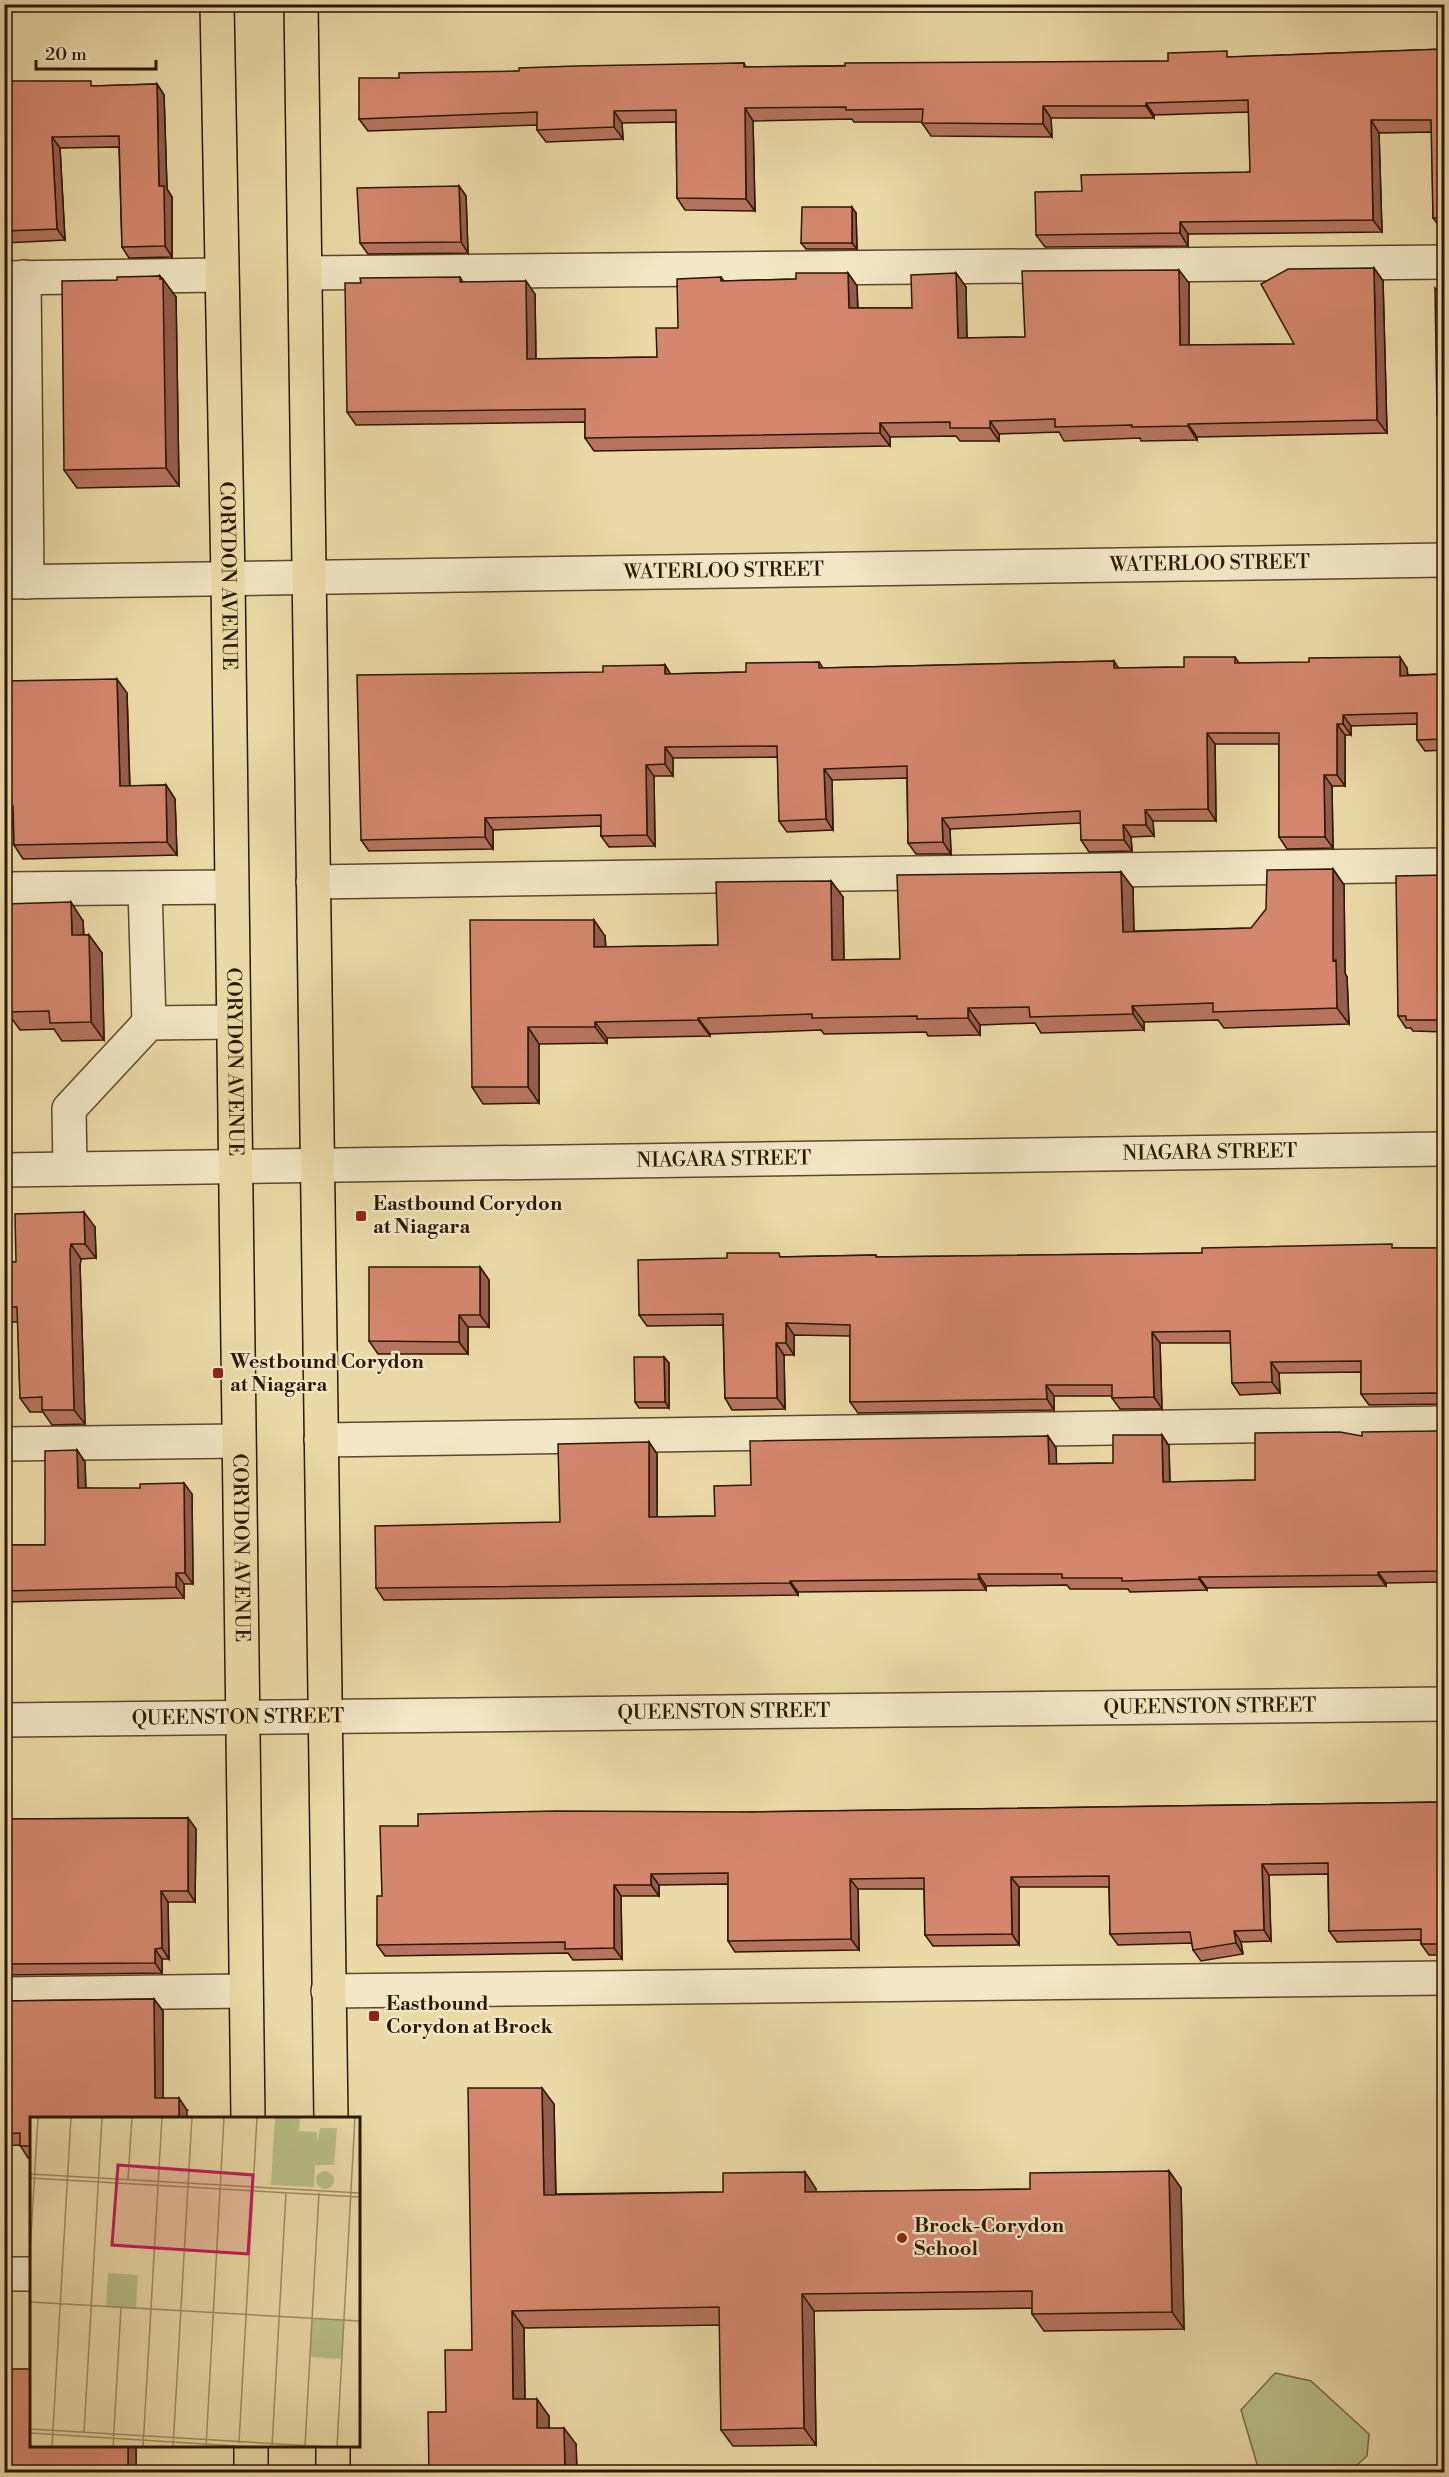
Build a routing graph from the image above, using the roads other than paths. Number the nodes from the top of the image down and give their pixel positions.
1 (217, 4) edge
2 (301, 4) edge
3 (1444, 262) edge
4 (306, 273) junction
5 (221, 274) junction
6 (14, 278) edge
7 (1444, 560) edge
8 (311, 576) junction
9 (228, 579) junction
10 (16, 582) edge
11 (1444, 865) edge
12 (313, 882) junction
13 (231, 887) junction
14 (145, 888) junction
15 (4, 889) edge
16 (232, 1022) junction
17 (149, 1023) junction
18 (1444, 1149) edge
19 (317, 1166) junction
20 (234, 1167) junction
21 (70, 1169) junction
22 (4, 1170) edge
23 (1444, 1423) edge
24 (321, 1440) junction
25 (238, 1441) junction
26 (4, 1444) edge
27 (1444, 1704) edge
28 (242, 1716) junction
29 (325, 1716) junction
30 (4, 1720) edge
31 (1444, 1978) edge
32 (246, 1991) junction
33 (328, 1991) junction
34 (4, 1995) edge
35 (248, 2117) edge
36 (331, 2117) edge
37 (4, 2274) edge
38 (30, 2274) edge
39 (251, 2447) edge
40 (333, 2447) edge
41 (251, 2472) edge
42 (333, 2472) edge

1 - 5 main road, CORYDON AVENUE
2 - 4 main road
3 - 4 street
4 - 8 main road
5 - 6 street
5 - 9 main road, CORYDON AVENUE
6 - 10 street
7 - 8 street, WATERLOO STREET
8 - 9 street, WATERLOO STREET
8 - 12 main road
9 - 10 street, WATERLOO STREET
9 - 13 main road, CORYDON AVENUE
11 - 12 street
12 - 19 main road
13 - 14 street
13 - 16 main road, CORYDON AVENUE
14 - 15 street
14 - 17 street
16 - 17 street
16 - 20 main road, CORYDON AVENUE
17 - 21 street
18 - 19 street, NIAGARA STREET
19 - 20 street, NIAGARA STREET
19 - 24 main road
20 - 21 street, NIAGARA STREET
20 - 25 main road, CORYDON AVENUE
21 - 22 street, NIAGARA STREET
23 - 24 street
24 - 29 main road
25 - 26 street
25 - 28 main road, CORYDON AVENUE
27 - 29 street, QUEENSTON STREET
28 - 29 street, QUEENSTON STREET
28 - 30 street, QUEENSTON STREET
28 - 32 main road, CORYDON AVENUE
29 - 33 main road
31 - 33 street
32 - 34 street
32 - 35 main road, CORYDON AVENUE
33 - 36 main road
37 - 38 street
39 - 41 main road
40 - 42 main road

